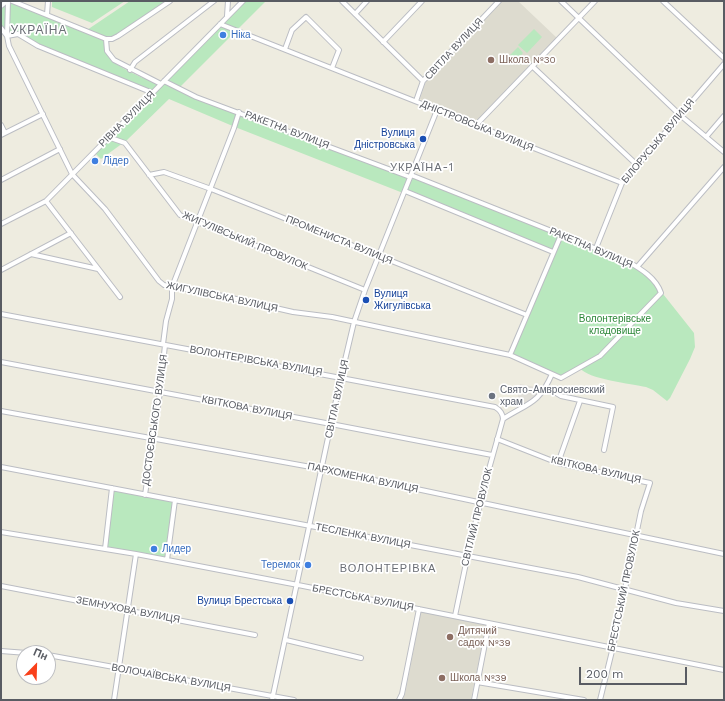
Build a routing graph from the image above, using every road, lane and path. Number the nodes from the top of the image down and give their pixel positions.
1 (7, 1) edge
2 (12, 1) edge
3 (48, 1) edge
4 (170, 1) edge
5 (214, 1) edge
6 (228, 1) edge
7 (243, 1) edge
8 (342, 1) edge
9 (367, 1) edge
10 (422, 1) edge
11 (499, 1) edge
12 (561, 1) edge
13 (595, 1) edge
14 (663, 1) edge
15 (1, 6) edge
16 (355, 14) junction
17 (47, 15) junction
18 (227, 17) junction
19 (579, 18) junction
20 (220, 24) junction
21 (1, 28) edge
22 (7, 36) junction
23 (106, 39) junction
24 (383, 42) junction
25 (285, 49) junction
26 (724, 58) edge
27 (724, 64) edge
28 (532, 66) junction
29 (332, 68) junction
30 (130, 70) junction
31 (164, 80) junction
32 (423, 81) junction
33 (161, 84) junction
34 (152, 93) junction
35 (416, 101) junction
36 (437, 110) junction
37 (239, 112) junction
38 (43, 114) junction
39 (680, 115) junction
40 (724, 116) edge
41 (1, 125) edge
42 (476, 125) junction
43 (3, 134) edge
44 (108, 137) junction
45 (706, 137) junction
46 (60, 149) junction
47 (724, 152) edge
48 (637, 166) junction
49 (724, 167) edge
50 (72, 174) junction
51 (150, 175) junction
52 (411, 176) junction
53 (1, 180) edge
54 (622, 183) junction
55 (211, 189) junction
56 (405, 191) junction
57 (46, 201) junction
58 (198, 223) junction
59 (1, 224) edge
60 (71, 233) junction
61 (561, 235) junction
62 (596, 248) junction
63 (553, 252) junction
64 (31, 254) junction
65 (379, 256) junction
66 (637, 267) junction
67 (98, 269) junction
68 (1, 270) edge
69 (172, 287) junction
70 (365, 290) junction
71 (120, 297) dead end
72 (1, 314) edge
73 (527, 315) junction
74 (354, 322) junction
75 (164, 344) junction
76 (510, 355) junction
77 (1, 362) edge
78 (552, 374) junction
79 (341, 377) junction
80 (546, 387) junction
81 (160, 392) junction
82 (580, 400) junction
83 (1, 412) edge
84 (503, 419) junction
85 (331, 424) junction
86 (153, 438) junction
87 (497, 439) junction
88 (604, 450) dead end
89 (492, 455) junction
90 (558, 463) junction
91 (1, 466) edge
92 (322, 469) junction
93 (650, 483) joint
94 (112, 488) junction
95 (145, 495) junction
96 (175, 500) junction
97 (480, 503) junction
98 (310, 525) junction
99 (1, 532) edge
100 (636, 536) junction
101 (105, 549) junction
102 (136, 554) junction
103 (724, 554) edge
104 (467, 556) junction
105 (167, 560) junction
106 (298, 585) junction
107 (1, 586) edge
108 (625, 589) junction
109 (419, 609) junction
110 (127, 610) junction
111 (724, 611) edge
112 (455, 616) junction
113 (489, 623) junction
114 (255, 634) dead end
115 (286, 640) junction
116 (613, 647) junction
117 (1, 651) edge
118 (16, 652) edge
119 (56, 657) edge
120 (361, 658) dead end
121 (118, 668) junction
122 (724, 670) edge
123 (477, 682) junction
124 (273, 698) edge
125 (114, 700) edge
126 (294, 700) edge
127 (400, 700) edge
128 (474, 700) edge
129 (584, 700) edge
130 (600, 700) edge

1 - 15 street
1 - 22 street
2 - 17 street
3 - 17 street
4 - 23 street
5 - 30 street
6 - 18 street
7 - 18 street, РІВНА ВУЛИЦЯ
8 - 16 street
9 - 16 street
10 - 24 street
11 - 32 street, СВІТЛА ВУЛИЦЯ
12 - 19 street
13 - 19 street
14 - 26 street
16 - 24 street
17 - 23 street
18 - 20 street, РІВНА ВУЛИЦЯ
19 - 28 street
19 - 39 street
20 - 25 street, ДНІСТРОВСЬКА ВУЛИЦЯ
20 - 31 street, РІВНА ВУЛИЦЯ
21 - 22 street, ЖИГУЛІВСЬКА ВУЛИЦЯ
22 - 34 street
22 - 38 street, ЖИГУЛІВСЬКА ВУЛИЦЯ
23 - 30 street
24 - 32 street
25 - 29 street, ДНІСТРОВСЬКА ВУЛИЦЯ
25 - 29 street
27 - 39 street, БІЛОРУСЬКА ВУЛИЦЯ
28 - 42 street
28 - 48 street
29 - 35 street, ДНІСТРОВСЬКА ВУЛИЦЯ
30 - 33 street
31 - 33 street, РІВНА ВУЛИЦЯ
31 - 37 street, РАКЕТНА ВУЛИЦЯ
32 - 35 street, СВІТЛА ВУЛИЦЯ
33 - 34 street, РІВНА ВУЛИЦЯ
34 - 44 street, РІВНА ВУЛИЦЯ
35 - 36 street, ДНІСТРОВСЬКА ВУЛИЦЯ
36 - 42 street, ДНІСТРОВСЬКА ВУЛИЦЯ
36 - 52 street, СВІТЛА ВУЛИЦЯ
37 - 52 street, РАКЕТНА ВУЛИЦЯ
37 - 55 street, ДОСТОЄВСЬКОГО ВУЛИЦЯ
38 - 43 street
38 - 46 street, ЖИГУЛІВСЬКА ВУЛИЦЯ
39 - 45 street
39 - 48 street, БІЛОРУСЬКА ВУЛИЦЯ
40 - 45 street
41 - 43 street
42 - 54 street, ДНІСТРОВСЬКА ВУЛИЦЯ
44 - 50 street, РІВНА ВУЛИЦЯ
44 - 51 street, ЖИГУЛІВСЬКИЙ ПРОВУЛОК
45 - 47 street
46 - 50 street, ЖИГУЛІВСЬКА ВУЛИЦЯ
46 - 53 street
48 - 54 street, БІЛОРУСЬКА ВУЛИЦЯ
49 - 66 street
50 - 57 street, РІВНА ВУЛИЦЯ
50 - 69 street, ЖИГУЛІВСЬКА ВУЛИЦЯ
51 - 55 street, ПРОМЕНИСТА ВУЛИЦЯ
51 - 58 street, ЖИГУЛІВСЬКИЙ ПРОВУЛОК
52 - 56 street, СВІТЛА ВУЛИЦЯ
52 - 61 street, РАКЕТНА ВУЛИЦЯ
54 - 62 street, БІЛОРУСЬКА ВУЛИЦЯ
55 - 58 street, ДОСТОЄВСЬКОГО ВУЛИЦЯ
55 - 65 street, ПРОМЕНИСТА ВУЛИЦЯ
56 - 63 street, РАКЕТНА ВУЛИЦЯ
56 - 65 street, СВІТЛА ВУЛИЦЯ
57 - 59 street, РІВНА ВУЛИЦЯ
57 - 60 street
58 - 69 street, ДОСТОЄВСЬКОГО ВУЛИЦЯ
58 - 70 street, ЖИГУЛІВСЬКИЙ ПРОВУЛОК
60 - 64 street
60 - 67 street
61 - 62 street, РАКЕТНА ВУЛИЦЯ
61 - 63 street
62 - 66 street, РАКЕТНА ВУЛИЦЯ
63 - 73 street
64 - 67 street
64 - 68 street
65 - 70 street, СВІТЛА ВУЛИЦЯ
65 - 73 street, ПРОМЕНИСТА ВУЛИЦЯ
66 - 78 street, РАКЕТНА ВУЛИЦЯ
67 - 71 street
69 - 74 street, ЖИГУЛІВСЬКА ВУЛИЦЯ
69 - 75 street, ДОСТОЄВСЬКОГО ВУЛИЦЯ
70 - 74 street, СВІТЛА ВУЛИЦЯ
72 - 75 street, ВОЛОНТЕРІВСЬКА ВУЛИЦЯ
73 - 76 street
74 - 76 street, ЖИГУЛІВСЬКА ВУЛИЦЯ
74 - 79 street, СВІТЛА ВУЛИЦЯ
75 - 79 street, ВОЛОНТЕРІВСЬКА ВУЛИЦЯ
75 - 81 street, ДОСТОЄВСЬКОГО ВУЛИЦЯ
76 - 78 street, ЖИГУЛІВСЬКА ВУЛИЦЯ
77 - 81 street, КВІТКОВА ВУЛИЦЯ
78 - 80 street
79 - 84 street, ВОЛОНТЕРІВСЬКА ВУЛИЦЯ
79 - 85 street, СВІТЛА ВУЛИЦЯ
80 - 82 street
80 - 84 street
81 - 85 street, КВІТКОВА ВУЛИЦЯ
81 - 86 street, ДОСТОЄВСЬКОГО ВУЛИЦЯ
82 - 88 street
82 - 90 street
83 - 86 street, ПАРХОМЕНКА ВУЛИЦЯ
84 - 87 street, СВІТЛИЙ ПРОВУЛОК
85 - 89 street, КВІТКОВА ВУЛИЦЯ
85 - 92 street, СВІТЛА ВУЛИЦЯ
86 - 92 street, ПАРХОМЕНКА ВУЛИЦЯ
86 - 95 street, ДОСТОЄВСЬКОГО ВУЛИЦЯ
87 - 89 street, СВІТЛИЙ ПРОВУЛОК
87 - 90 street, КВІТКОВА ВУЛИЦЯ
89 - 97 street, СВІТЛИЙ ПРОВУЛОК
90 - 93 street, КВІТКОВА ВУЛИЦЯ
91 - 94 street, ТЕСЛЕНКА ВУЛИЦЯ
92 - 97 street, ПАРХОМЕНКА ВУЛИЦЯ
92 - 98 street, СВІТЛА ВУЛИЦЯ
93 - 100 street, БРЕСТСЬКИЙ ПРОВУЛОК
94 - 95 street, ТЕСЛЕНКА ВУЛИЦЯ
94 - 101 street
95 - 96 street, ТЕСЛЕНКА ВУЛИЦЯ
96 - 98 street, ТЕСЛЕНКА ВУЛИЦЯ
96 - 105 street
97 - 100 street, ПАРХОМЕНКА ВУЛИЦЯ
97 - 104 street, СВІТЛИЙ ПРОВУЛОК
98 - 104 street, ТЕСЛЕНКА ВУЛИЦЯ
98 - 106 street, СВІТЛА ВУЛИЦЯ
99 - 101 street, БРЕСТСЬКА ВУЛИЦЯ
100 - 103 street, ПАРХОМЕНКА ВУЛИЦЯ
100 - 108 street, БРЕСТСЬКИЙ ПРОВУЛОК
101 - 102 street, БРЕСТСЬКА ВУЛИЦЯ
102 - 105 street, БРЕСТСЬКА ВУЛИЦЯ
102 - 110 street
104 - 108 street, ТЕСЛЕНКА ВУЛИЦЯ
104 - 112 street, СВІТЛИЙ ПРОВУЛОК
105 - 106 street, БРЕСТСЬКА ВУЛИЦЯ
106 - 109 street, БРЕСТСЬКА ВУЛИЦЯ
106 - 115 street, СВІТЛА ВУЛИЦЯ
107 - 110 street, ЗЕМНУХОВА ВУЛИЦЯ
108 - 111 street, ТЕСЛЕНКА ВУЛИЦЯ
108 - 116 street, БРЕСТСЬКИЙ ПРОВУЛОК
109 - 112 street, БРЕСТСЬКА ВУЛИЦЯ
109 - 127 street
110 - 114 street, ЗЕМНУХОВА ВУЛИЦЯ
110 - 121 street
112 - 113 street, БРЕСТСЬКА ВУЛИЦЯ
113 - 116 street, БРЕСТСЬКА ВУЛИЦЯ
113 - 123 street
115 - 120 street
115 - 124 street, СВІТЛА ВУЛИЦЯ
116 - 122 street, БРЕСТСЬКА ВУЛИЦЯ
116 - 130 street, БРЕСТСЬКИЙ ПРОВУЛОК
117 - 118 street
119 - 121 street, ВОЛОЧАЇВСЬКА ВУЛИЦЯ
121 - 124 street, ВОЛОЧАЇВСЬКА ВУЛИЦЯ
121 - 125 street
123 - 128 street
123 - 129 street
124 - 126 street, ВОЛОЧАЇВСЬКА ВУЛИЦЯ

